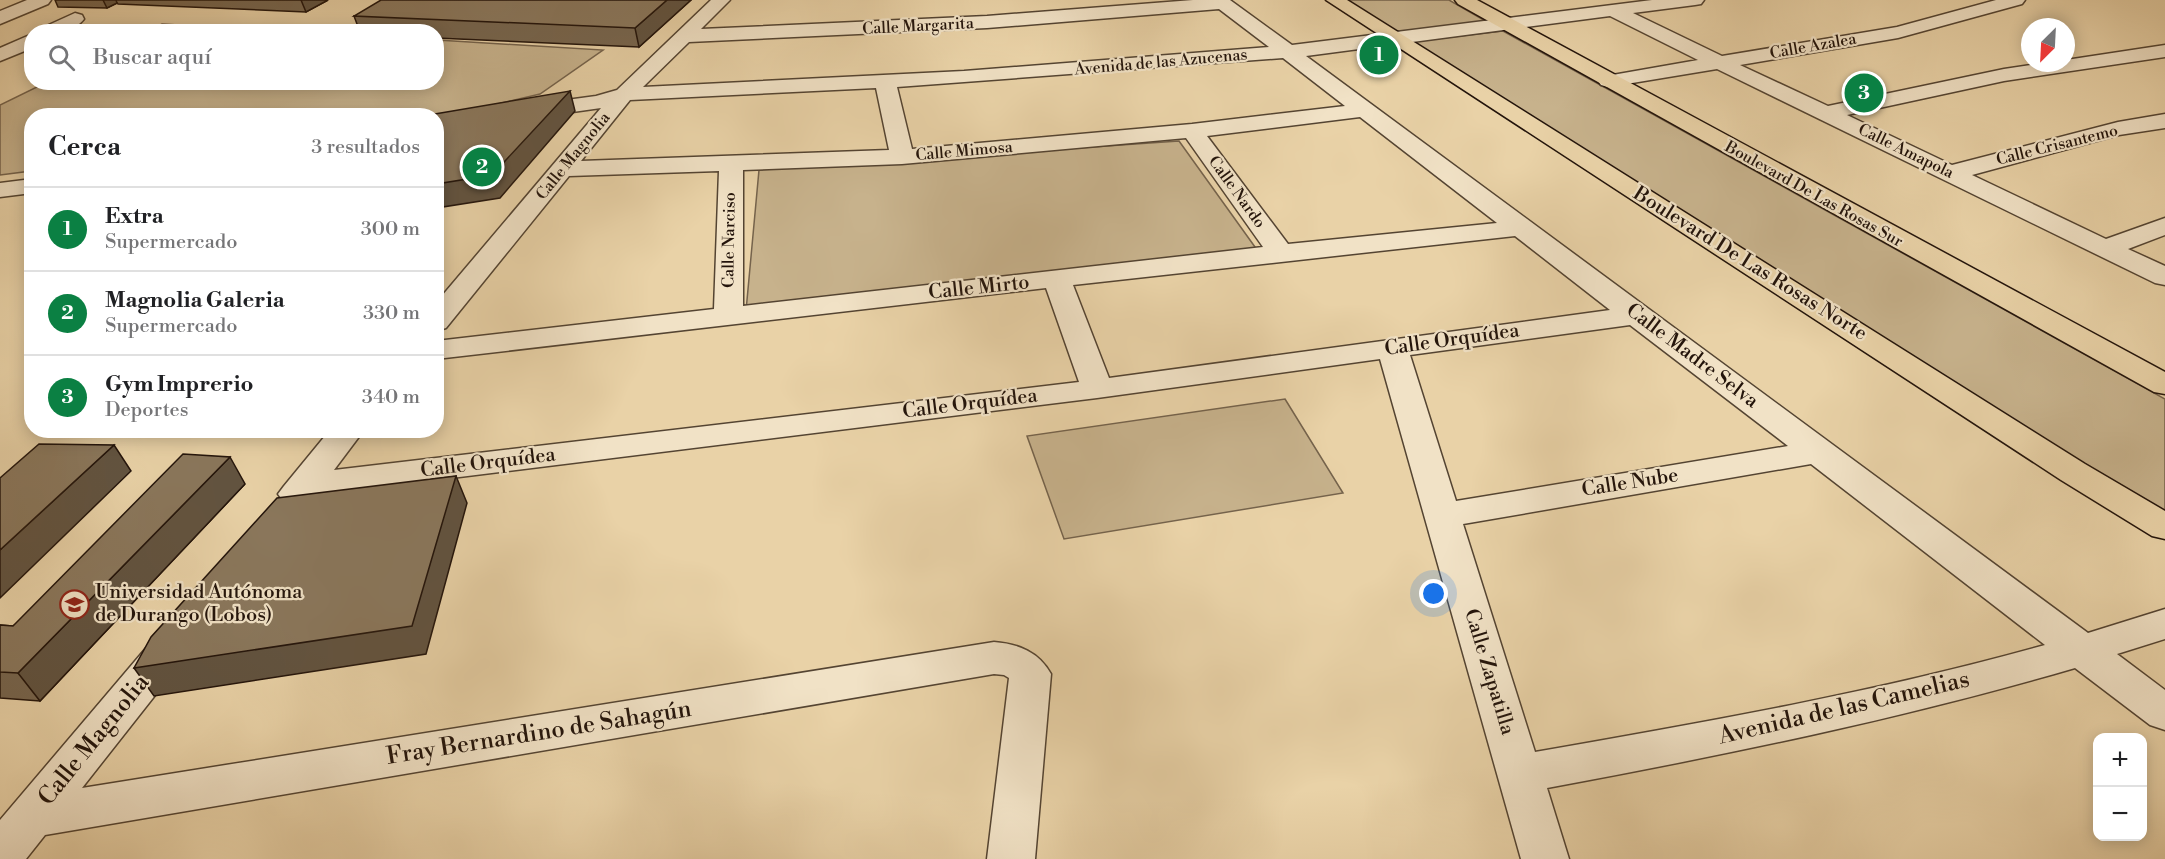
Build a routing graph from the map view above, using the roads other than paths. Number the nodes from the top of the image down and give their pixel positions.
1 (42, 0) edge
2 (721, 0) edge
3 (1335, 0) edge
4 (1464, 0) edge
5 (1589, 0) edge
6 (1695, 0) edge
7 (1221, 2) edge
8 (1998, 2) edge
9 (1613, 11) junction
10 (0, 18) edge
11 (75, 19) dead end
12 (65, 24) edge
13 (1509, 25) junction
14 (684, 36) junction
15 (1395, 39) junction
16 (24, 44) edge
17 (2165, 51) edge
18 (1287, 52) junction
19 (0, 55) edge
20 (1720, 62) junction
21 (1608, 81) junction
22 (885, 82) junction
23 (624, 94) junction
24 (1365, 110) junction
25 (1826, 113) junction
26 (506, 114) edge
27 (2165, 121) edge
28 (1192, 131) junction
29 (902, 156) junction
30 (731, 164) junction
31 (562, 169) junction
32 (1950, 173) junction
33 (24, 187) edge
34 (0, 190) edge
35 (2165, 226) edge
36 (1521, 228) junction
37 (2105, 248) junction
38 (1281, 253) junction
39 (2165, 277) edge
40 (1058, 280) junction
41 (444, 312) edge
42 (728, 315) junction
43 (1637, 315) junction
44 (1392, 347) junction
45 (444, 349) edge
46 (2165, 385) edge
47 (1097, 389) junction
48 (341, 438) edge
49 (1819, 452) junction
50 (303, 485) junction
51 (1442, 514) junction
52 (272, 522) edge
53 (2165, 527) edge
54 (197, 614) edge
55 (2165, 624) edge
56 (2083, 651) junction
57 (2165, 712) edge
58 (1520, 774) junction
59 (30, 817) junction
60 (0, 855) edge
61 (1011, 859) edge
62 (1545, 859) edge

1 - 10 street
2 - 14 street, Calle Magnolia
3 - 15 main road, Boulevard De Las Rosas Norte
4 - 13 main road, Boulevard De Las Rosas Sur
5 - 9 street, Calle Amapola
6 - 9 street, Avenida de las Azucenas
7 - 14 street, Calle Margarita
7 - 18 street, Calle Madre Selva
8 - 20 street, Calle Azalea
9 - 13 street, Avenida de las Azucenas
9 - 20 street, Calle Amapola
11 - 12 street
13 - 15 street, Avenida de las Azucenas
13 - 21 main road, Boulevard De Las Rosas Sur
14 - 23 street, Calle Magnolia
15 - 18 street, Avenida de las Azucenas
15 - 53 main road, Boulevard De Las Rosas Norte
16 - 19 street
17 - 25 street
18 - 22 street, Avenida de las Azucenas
18 - 24 street, Calle Madre Selva
20 - 21 street, Calle Azalea
20 - 25 street, Calle Amapola
21 - 46 main road, Boulevard De Las Rosas Sur
22 - 23 street, Avenida de las Azucenas
22 - 29 street
23 - 26 street
23 - 31 street, Calle Magnolia
24 - 28 street, Calle Mimosa
24 - 36 street, Calle Madre Selva
25 - 32 street, Calle Amapola
27 - 32 street, Calle Crisantemo
28 - 29 street, Calle Mimosa
28 - 38 street, Calle Nardo
29 - 30 street, Calle Mimosa
30 - 31 street, Calle Mimosa
30 - 42 street, Calle Narciso
31 - 41 street, Calle Magnolia
32 - 37 street, Calle Amapola
33 - 34 street
35 - 37 street
36 - 38 street, Calle Mirto
36 - 43 street, Calle Madre Selva
37 - 39 street, Calle Amapola
38 - 40 street, Calle Mirto
40 - 42 street, Calle Mirto
40 - 47 street
42 - 45 street, Calle Mirto
43 - 44 street, Calle Orquídea
43 - 49 street, Calle Madre Selva
44 - 47 street, Calle Orquídea
44 - 51 street, Calle Zapatilla
47 - 50 street, Calle Orquídea
48 - 50 street
49 - 51 street, Calle Nube
49 - 56 street, Calle Madre Selva
50 - 52 street
51 - 58 street, Calle Zapatilla
54 - 59 street, Calle Magnolia
55 - 56 street, Avenida de las Camelias
56 - 57 street, Calle Madre Selva
56 - 58 street, Avenida de las Camelias
58 - 62 street, Calle Zapatilla
59 - 60 street, Calle Magnolia
59 - 61 street, Fray Bernardino de Sahagún

